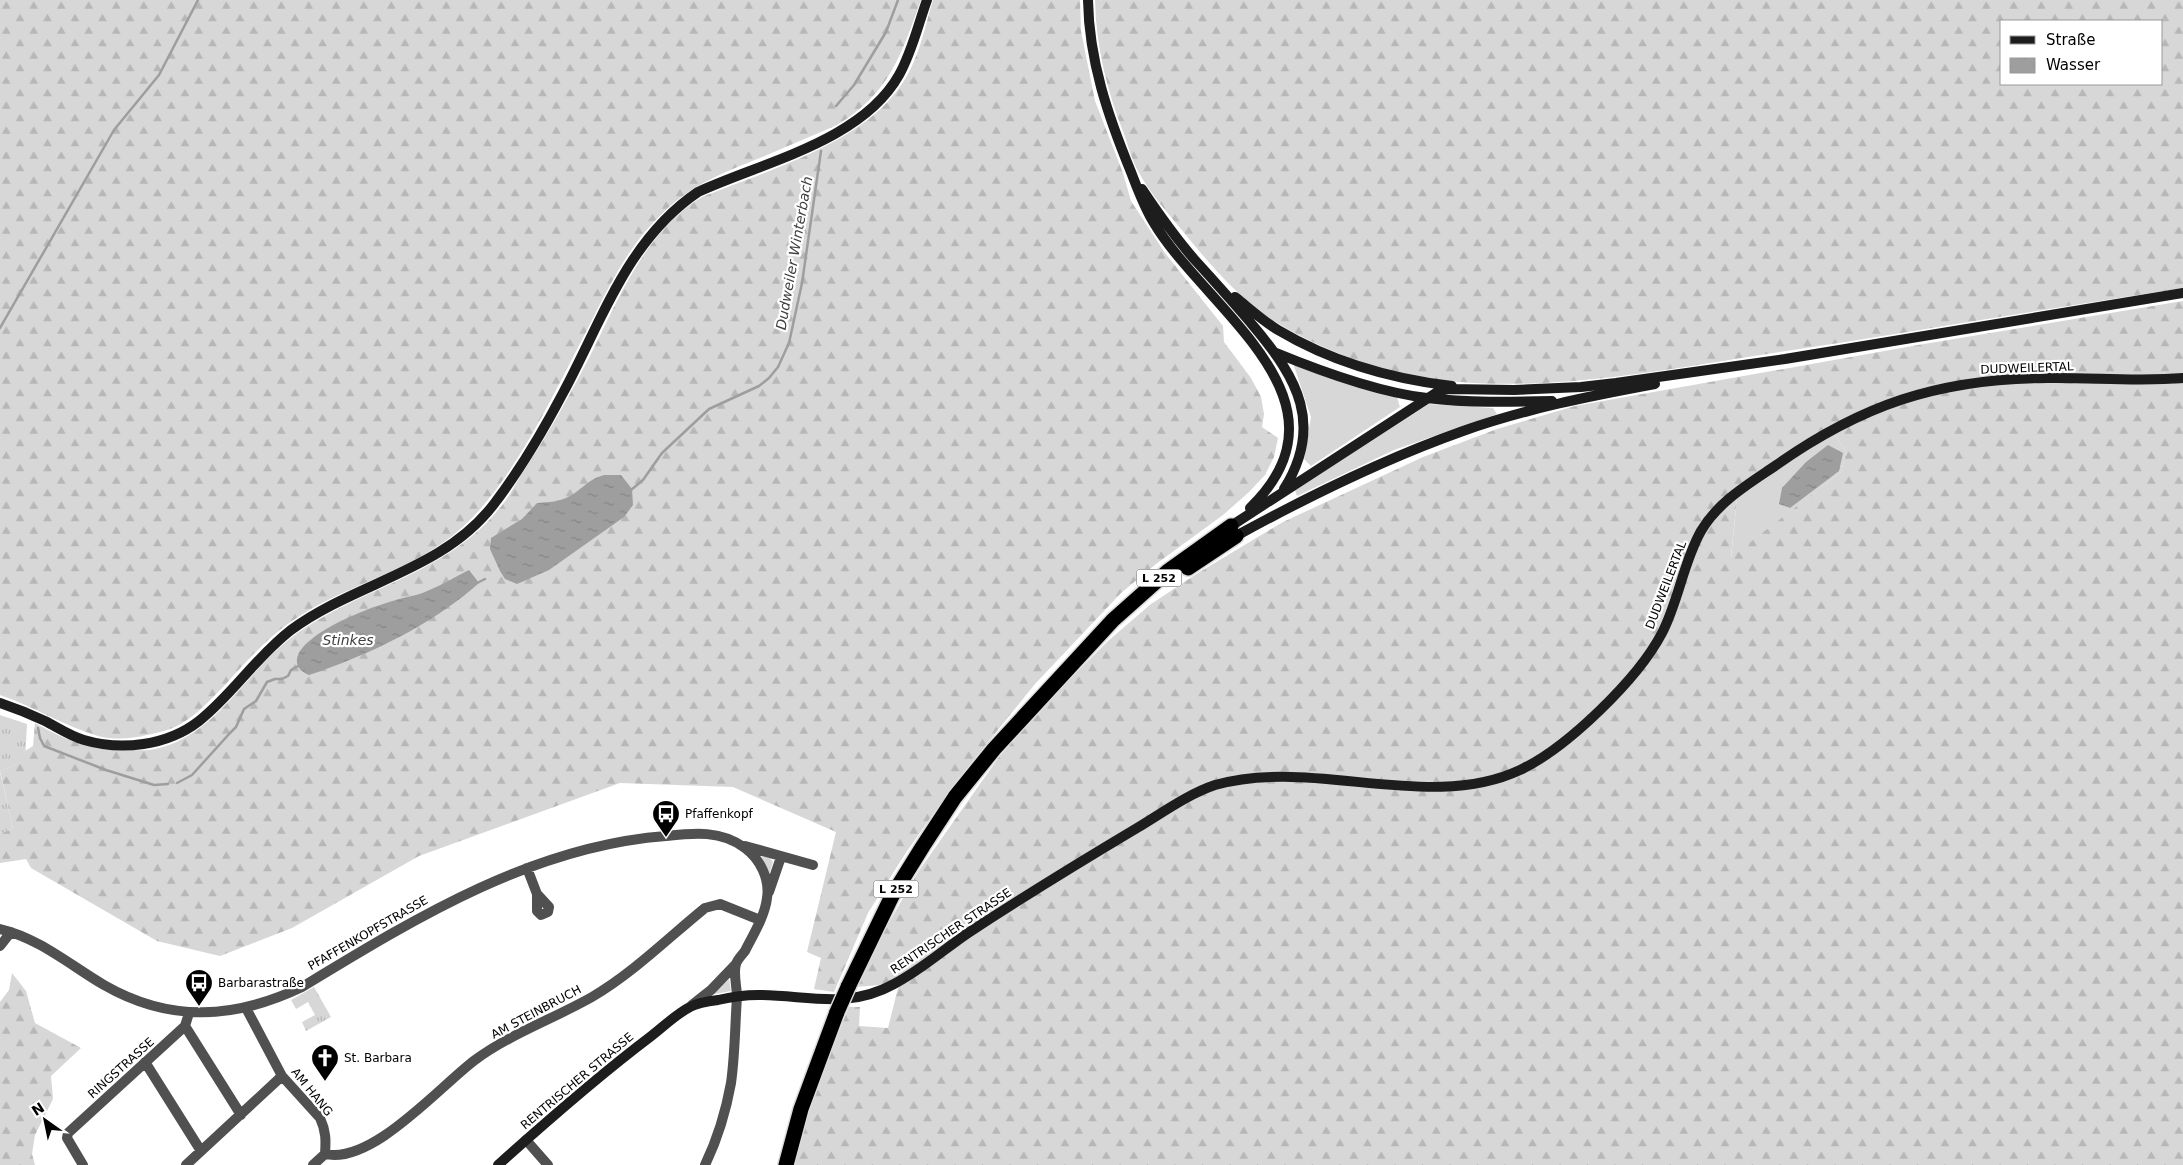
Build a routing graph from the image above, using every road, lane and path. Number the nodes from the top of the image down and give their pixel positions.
1 (927, 0) edge
2 (1088, 0) edge
3 (1132, 173) junction
4 (1219, 285) junction
5 (2183, 293) edge
6 (1244, 332) junction
7 (1275, 352) junction
8 (1785, 359) junction
9 (2183, 378) edge
10 (1478, 389) junction
11 (1426, 398) junction
12 (1572, 400) junction
13 (1282, 493) junction
14 (1233, 531) junction
15 (0, 703) edge
16 (1298, 777) joint
17 (739, 844) junction
18 (780, 857) junction
19 (813, 865) dead end
20 (527, 868) junction
21 (537, 894) dead end
22 (767, 898) junction
23 (760, 920) junction
24 (0, 929) edge
25 (11, 932) junction
26 (0, 946) edge
27 (735, 965) junction
28 (737, 998) junction
29 (690, 1007) junction
30 (246, 1008) junction
31 (188, 1013) junction
32 (185, 1026) junction
33 (145, 1062) junction
34 (282, 1076) junction
35 (241, 1115) junction
36 (526, 1140) junction
37 (201, 1151) junction
38 (325, 1154) junction
39 (83, 1165) edge
40 (186, 1165) edge
41 (313, 1165) edge
42 (498, 1165) edge
43 (548, 1165) edge
44 (705, 1165) edge
45 (786, 1165) edge

1 - 15 main road
2 - 3 main road
3 - 4 main road
3 - 6 main road
4 - 7 main road
4 - 10 main road
5 - 8 main road
6 - 7 main road
6 - 14 main road
7 - 11 main road
7 - 13 main road
8 - 10 main road
8 - 12 main road
9 - 16 main road, DUDWEILERTAL
10 - 11 main road
11 - 12 main road
11 - 13 main road
12 - 14 main road
13 - 14 main road
14 - 45 highway, L 252, bridge
16 - 28 main road, RENTRISCHER STRASSE
17 - 18 street, PFAFFENKOPFSTRASSE
17 - 20 street, PFAFFENKOPFSTRASSE
17 - 22 street, PFAFFENKOPFSTRASSE
18 - 19 street, PFAFFENKOPFSTRASSE
18 - 22 street, PFAFFENKOPFSTRASSE
20 - 21 street
20 - 30 street, PFAFFENKOPFSTRASSE
22 - 23 street, PFAFFENKOPFSTRASSE
23 - 27 street, PFAFFENKOPFSTRASSE
23 - 38 street, AM STEINBRUCH
24 - 25 street, PFAFFENKOPFSTRASSE
25 - 26 street
25 - 31 street, PFAFFENKOPFSTRASSE
27 - 28 street
27 - 29 street, PFAFFENKOPFSTRASSE
28 - 29 main road, RENTRISCHER STRASSE
28 - 44 street
29 - 36 main road, RENTRISCHER STRASSE
30 - 31 street, PFAFFENKOPFSTRASSE
30 - 34 street, AM HANG
31 - 32 street
32 - 33 street, RINGSTRASSE
32 - 35 street
33 - 37 street
33 - 39 street, RINGSTRASSE
34 - 35 street
34 - 38 street, AM HANG
35 - 37 street
36 - 42 main road, RENTRISCHER STRASSE
36 - 43 street
37 - 40 street
38 - 41 street

